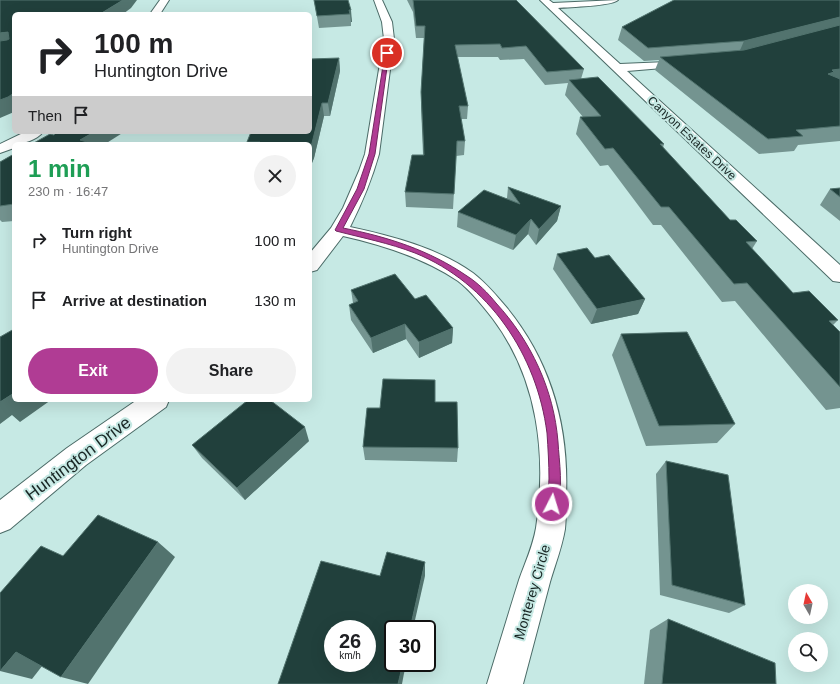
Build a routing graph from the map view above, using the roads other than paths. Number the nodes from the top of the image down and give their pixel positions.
1 (165, 0) edge
2 (378, 0) edge
3 (614, 0) edge
4 (548, 3) edge
5 (156, 12) edge
6 (698, 62) edge
7 (617, 68) junction
8 (32, 134) edge
9 (15, 142) edge
10 (12, 143) edge
11 (0, 149) edge
12 (339, 230) junction
13 (312, 264) edge
14 (840, 276) edge
15 (154, 402) edge
16 (0, 519) edge
17 (505, 684) edge

1 - 5 street
2 - 12 street
3 - 4 street
4 - 7 street, Canyon Estates Drive
6 - 7 street
7 - 14 street, Canyon Estates Drive
8 - 9 street
10 - 11 street
12 - 13 street
12 - 17 street, Monterey Circle
15 - 16 street, Huntington Drive

